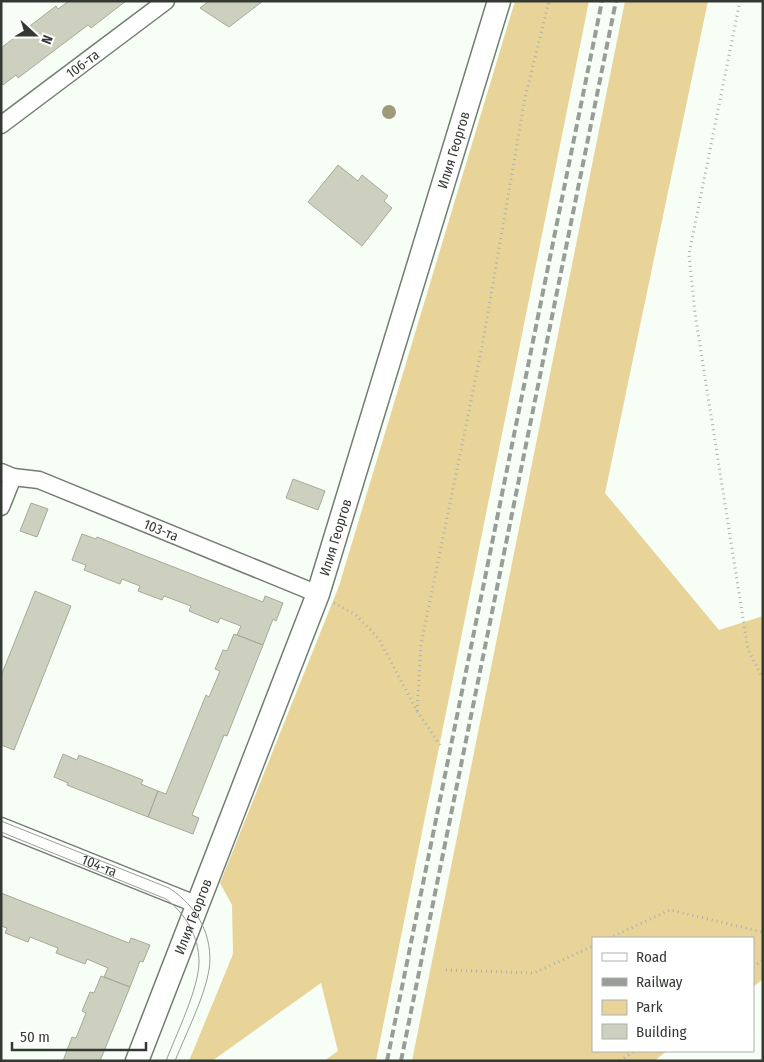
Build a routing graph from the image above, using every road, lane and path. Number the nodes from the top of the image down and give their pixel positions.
1 (166, 1) edge
2 (499, 1) edge
3 (549, 1) edge
4 (740, 1) edge
5 (1, 125) edge
6 (7, 474) edge
7 (1, 507) edge
8 (318, 594) junction
9 (763, 678) edge
10 (417, 711) junction
11 (440, 745) dead end
12 (1, 826) edge
13 (198, 905) junction
14 (763, 932) edge
15 (611, 937) edge
16 (592, 946) edge
17 (446, 970) dead end
18 (633, 1052) edge
19 (138, 1061) edge
20 (620, 1061) edge

1 - 5 street, 106-та
2 - 8 street, Илия Георгов
3 - 10 path
4 - 9 path
6 - 7 street
6 - 8 street, 103-та
8 - 10 path
8 - 13 street, Илия Георгов
10 - 11 path
12 - 13 street, 104-та
13 - 19 street, Илия Георгов
14 - 15 path
16 - 17 path
18 - 20 path

